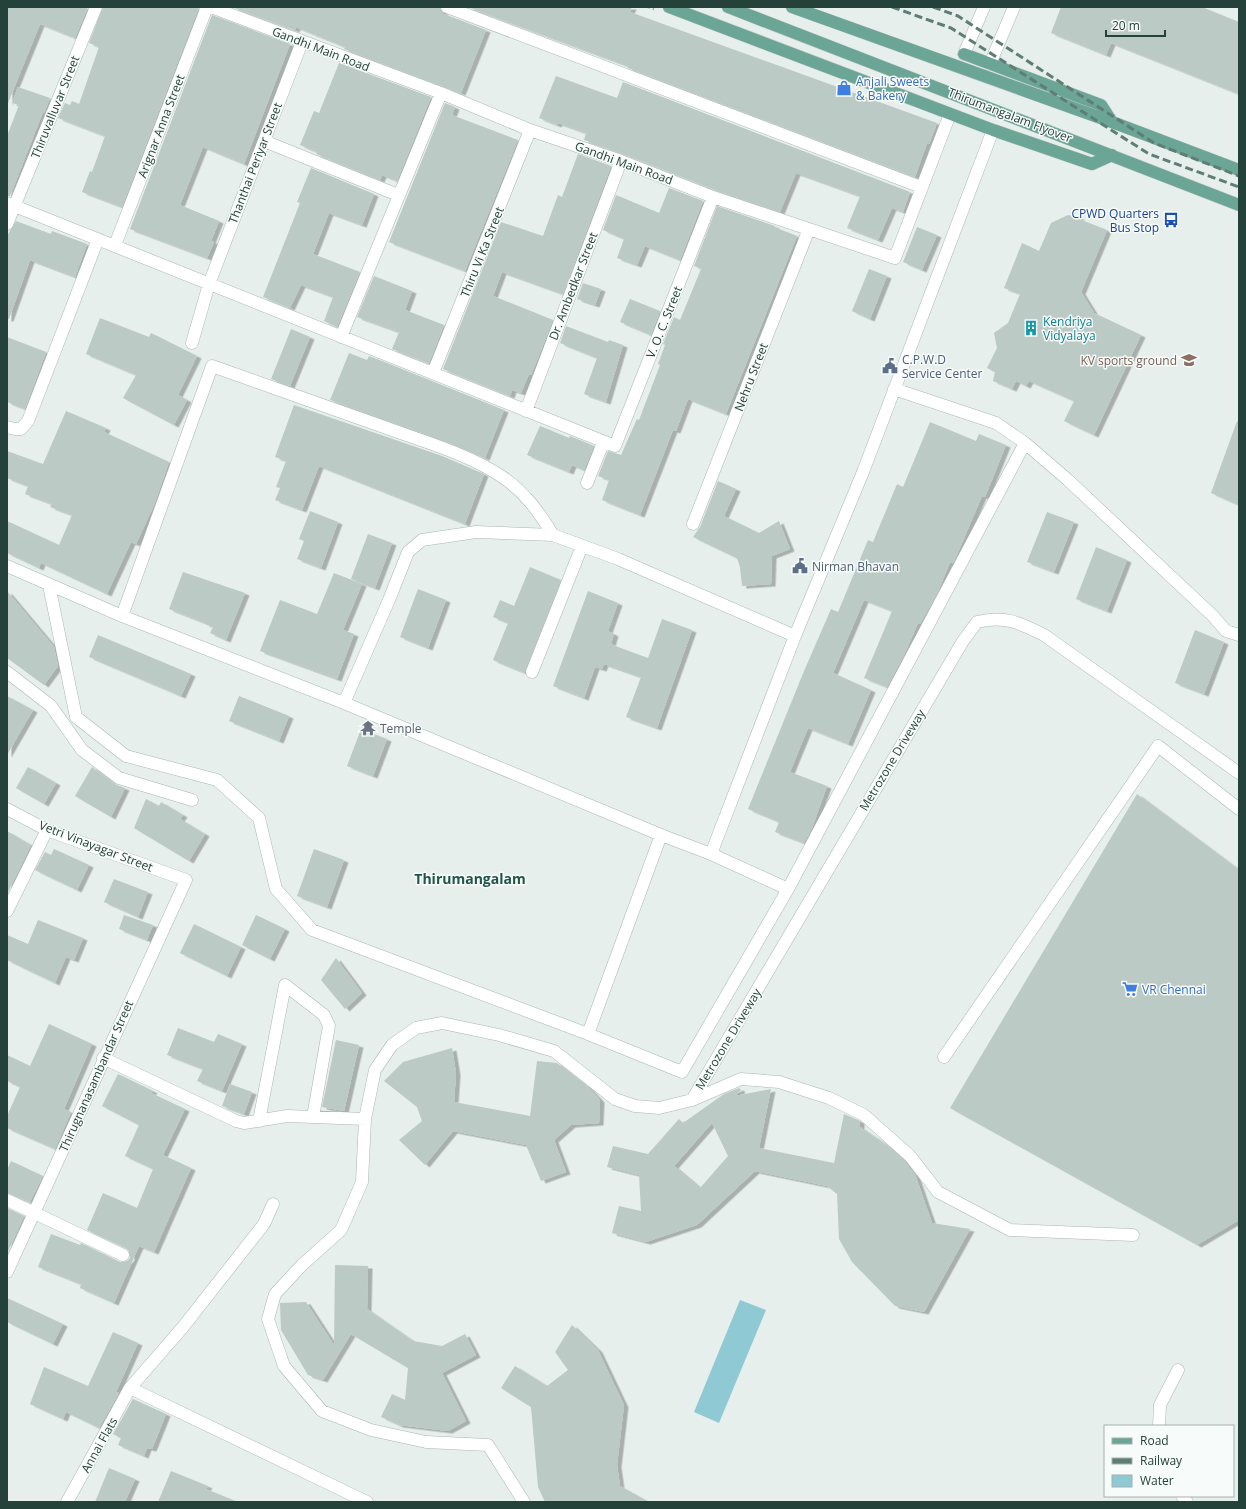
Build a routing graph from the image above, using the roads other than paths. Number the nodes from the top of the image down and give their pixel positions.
1 (96, 7) edge
2 (207, 7) edge
3 (211, 7) edge
4 (446, 7) edge
5 (669, 7) edge
6 (728, 7) edge
7 (792, 7) edge
8 (984, 7) edge
9 (1014, 7) edge
10 (302, 42) junction
11 (964, 54) joint
12 (990, 64) junction
13 (441, 93) junction
14 (950, 114) junction
15 (1112, 122) junction
16 (530, 130) junction
17 (993, 130) junction
18 (264, 141) junction
19 (1112, 155) junction
20 (621, 161) junction
21 (1239, 170) edge
22 (921, 187) junction
23 (398, 195) junction
24 (713, 197) junction
25 (11, 205) edge
26 (1239, 205) edge
27 (7, 224) edge
28 (809, 229) junction
29 (98, 239) junction
30 (115, 246) junction
31 (209, 284) junction
32 (342, 337) junction
33 (192, 343) dead end
34 (434, 373) junction
35 (894, 389) junction
36 (526, 411) junction
37 (7, 427) edge
38 (603, 443) junction
39 (1025, 443) junction
40 (587, 483) dead end
41 (693, 524) dead end
42 (553, 535) junction
43 (582, 546) junction
44 (7, 566) edge
45 (50, 585) junction
46 (122, 616) junction
47 (1239, 635) edge
48 (795, 636) junction
49 (7, 672) edge
50 (532, 672) dead end
51 (344, 703) junction
52 (1239, 773) edge
53 (192, 800) dead end
54 (7, 809) edge
55 (1239, 809) edge
56 (47, 830) junction
57 (661, 836) junction
58 (711, 854) junction
59 (186, 880) joint
60 (788, 889) junction
61 (7, 911) edge
62 (588, 1034) junction
63 (944, 1056) dead end
64 (103, 1058) junction
65 (692, 1100) junction
66 (313, 1117) junction
67 (365, 1118) junction
68 (259, 1121) junction
69 (7, 1200) edge
70 (273, 1204) dead end
71 (35, 1214) junction
72 (1133, 1235) dead end
73 (123, 1255) dead end
74 (7, 1272) edge
75 (1178, 1370) dead end
76 (130, 1388) junction
77 (1159, 1425) edge
78 (67, 1502) edge
79 (367, 1502) edge
80 (524, 1502) edge

1 - 25 street, Thiruvalluvar Street
2 - 30 street, Arignar Anna Street
3 - 10 street, Gandhi Main Road
4 - 22 street
5 - 14 main road
6 - 19 main road, Thirumangalam Flyover
7 - 15 main road
8 - 11 street
9 - 12 street
10 - 13 street, Gandhi Main Road
10 - 18 street, Thanthai Periyar Street
11 - 12 main road
12 - 15 main road
13 - 16 street, Gandhi Main Road
13 - 23 street
14 - 17 main road
14 - 22 street, Gandhi Main Road
15 - 21 main road
16 - 20 street, Gandhi Main Road
16 - 34 street, Thiru Vi Ka Street
17 - 19 main road
17 - 35 street
18 - 23 street
18 - 31 street, Thanthai Periyar Street
19 - 26 main road, Thirumangalam Flyover
20 - 24 street, Gandhi Main Road
20 - 36 street, Dr. Ambedkar Street
22 - 28 street, Gandhi Main Road
23 - 32 street
24 - 28 street, Gandhi Main Road
24 - 38 street, V. O. C. Street
25 - 27 street, Thiruvalluvar Street
25 - 29 street
28 - 41 street, Nehru Street
29 - 30 street
29 - 37 street
30 - 31 street
31 - 32 street
31 - 33 street, Thanthai Periyar Street
32 - 34 street
34 - 36 street
35 - 39 street
35 - 48 street
36 - 38 street
38 - 40 street
39 - 47 street
39 - 60 street
42 - 43 street
42 - 46 street
42 - 51 street
43 - 48 street
43 - 50 street
44 - 45 street
45 - 46 street
45 - 62 street
46 - 51 street
48 - 58 street
49 - 53 street
51 - 57 street
52 - 65 street, Metrozone Driveway
54 - 56 street, Vetri Vinayagar Street
55 - 63 street
56 - 59 street, Vetri Vinayagar Street
56 - 61 street
57 - 58 street
57 - 62 street
58 - 60 street
59 - 64 street, Thirugnanasambandar Street
60 - 62 street
64 - 68 street
64 - 71 street, Thirugnanasambandar Street
65 - 67 street, Metrozone Driveway
65 - 72 street
66 - 67 street
66 - 68 street
66 - 68 street
67 - 80 street, Metrozone Driveway
69 - 71 street
70 - 76 street, Annai Flats
71 - 73 street
71 - 74 street, Thirugnanasambandar Street
75 - 77 street
76 - 78 street, Annai Flats
76 - 79 street

